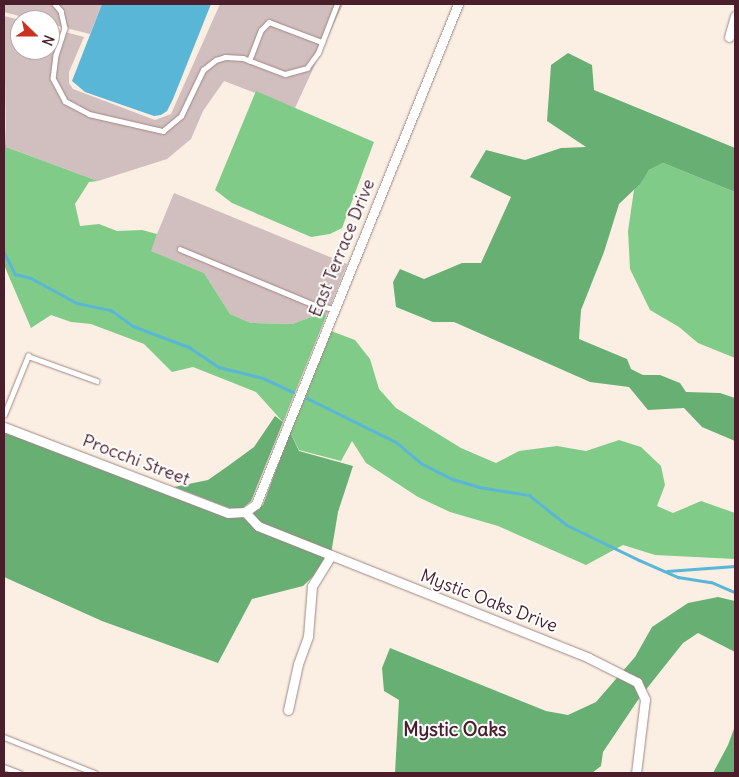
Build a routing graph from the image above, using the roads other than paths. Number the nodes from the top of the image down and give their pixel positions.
1 (55, 4) edge
2 (337, 4) edge
3 (458, 4) edge
4 (735, 16) edge
5 (729, 37) dead end
6 (322, 42) junction
7 (249, 61) junction
8 (180, 249) dead end
9 (334, 309) junction
10 (96, 381) dead end
11 (4, 415) edge
12 (4, 427) edge
13 (245, 512) junction
14 (331, 555) junction
15 (288, 710) dead end
16 (4, 737) edge
17 (4, 767) edge
18 (20, 773) edge
19 (95, 773) edge
20 (636, 773) edge

1 - 7 lane
2 - 6 lane
3 - 9 street, East Terrace Drive
4 - 5 street
6 - 7 lane
6 - 7 lane
8 - 9 lane
9 - 13 street, East Terrace Drive
10 - 11 lane
12 - 13 street, Procchi Street
13 - 14 street, Mystic Oaks Drive
14 - 15 street
14 - 20 street, Mystic Oaks Drive
16 - 19 lane
17 - 18 lane

